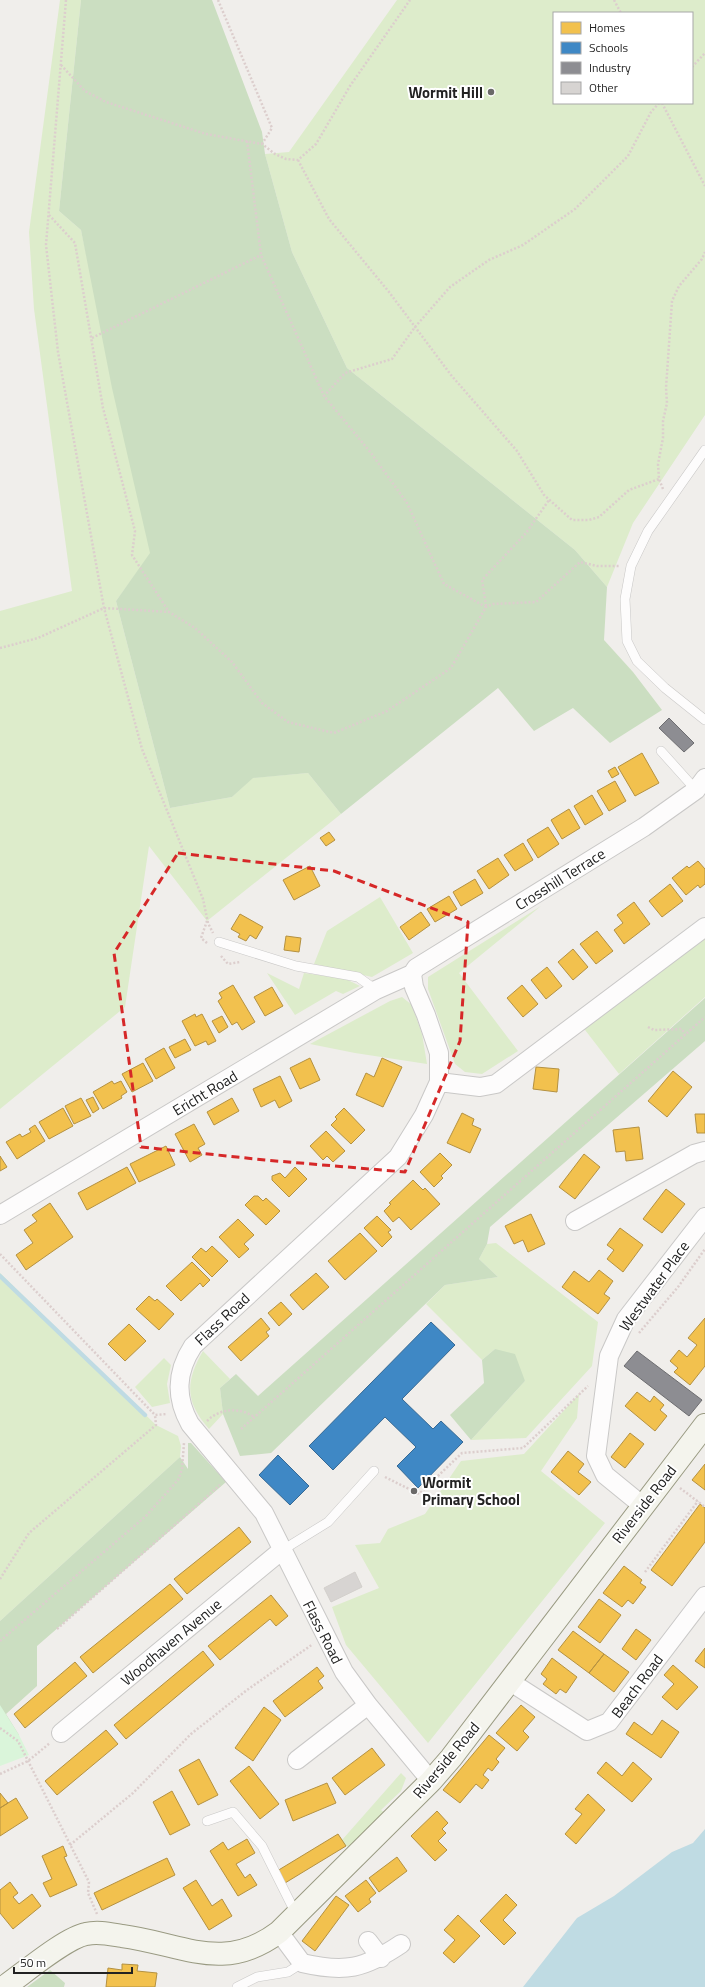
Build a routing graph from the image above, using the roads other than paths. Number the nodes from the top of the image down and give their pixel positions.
1 (705, 450) edge
2 (705, 720) edge
3 (661, 751) dead end
4 (700, 784) edge
5 (705, 927) edge
6 (218, 942) road end
7 (412, 974) junction
8 (376, 990) junction
9 (439, 1082) junction
10 (705, 1151) edge
11 (0, 1216) edge
12 (705, 1217) edge
13 (575, 1221) dead end
14 (705, 1425) edge
15 (374, 1471) road end
16 (643, 1506) junction
17 (281, 1551) junction
18 (705, 1596) edge
19 (509, 1681) junction
20 (368, 1705) junction
21 (61, 1733) road end
22 (297, 1760) dead end
23 (431, 1781) junction
24 (207, 1821) dead end
25 (297, 1916) junction
26 (280, 1932) junction
27 (368, 1941) dead end
28 (401, 1944) dead end
29 (381, 1958) junction
30 (302, 1963) junction
31 (4, 1987) edge
32 (237, 1987) edge

1 - 2 lane
3 - 4 lane
4 - 7 street, Crosshill Terrace
5 - 9 street
6 - 8 lane
7 - 8 street, Ericht Road
7 - 9 street, Flass Road
8 - 11 street, Ericht Road
9 - 17 street, Flass Road
10 - 13 street
12 - 16 street, Westwater Place
14 - 16 main road, Riverside Road
15 - 17 lane
16 - 19 main road, Riverside Road
17 - 20 street, Flass Road
17 - 21 street, Woodhaven Avenue
18 - 19 street, Beach Road
19 - 23 main road, Riverside Road
20 - 22 street
20 - 23 street, Flass Road
23 - 25 main road, Riverside Road
24 - 25 lane
25 - 26 main road, Riverside Road
26 - 30 street
26 - 31 main road, Riverside Road
27 - 29 street
28 - 29 street
29 - 30 street
30 - 32 lane

